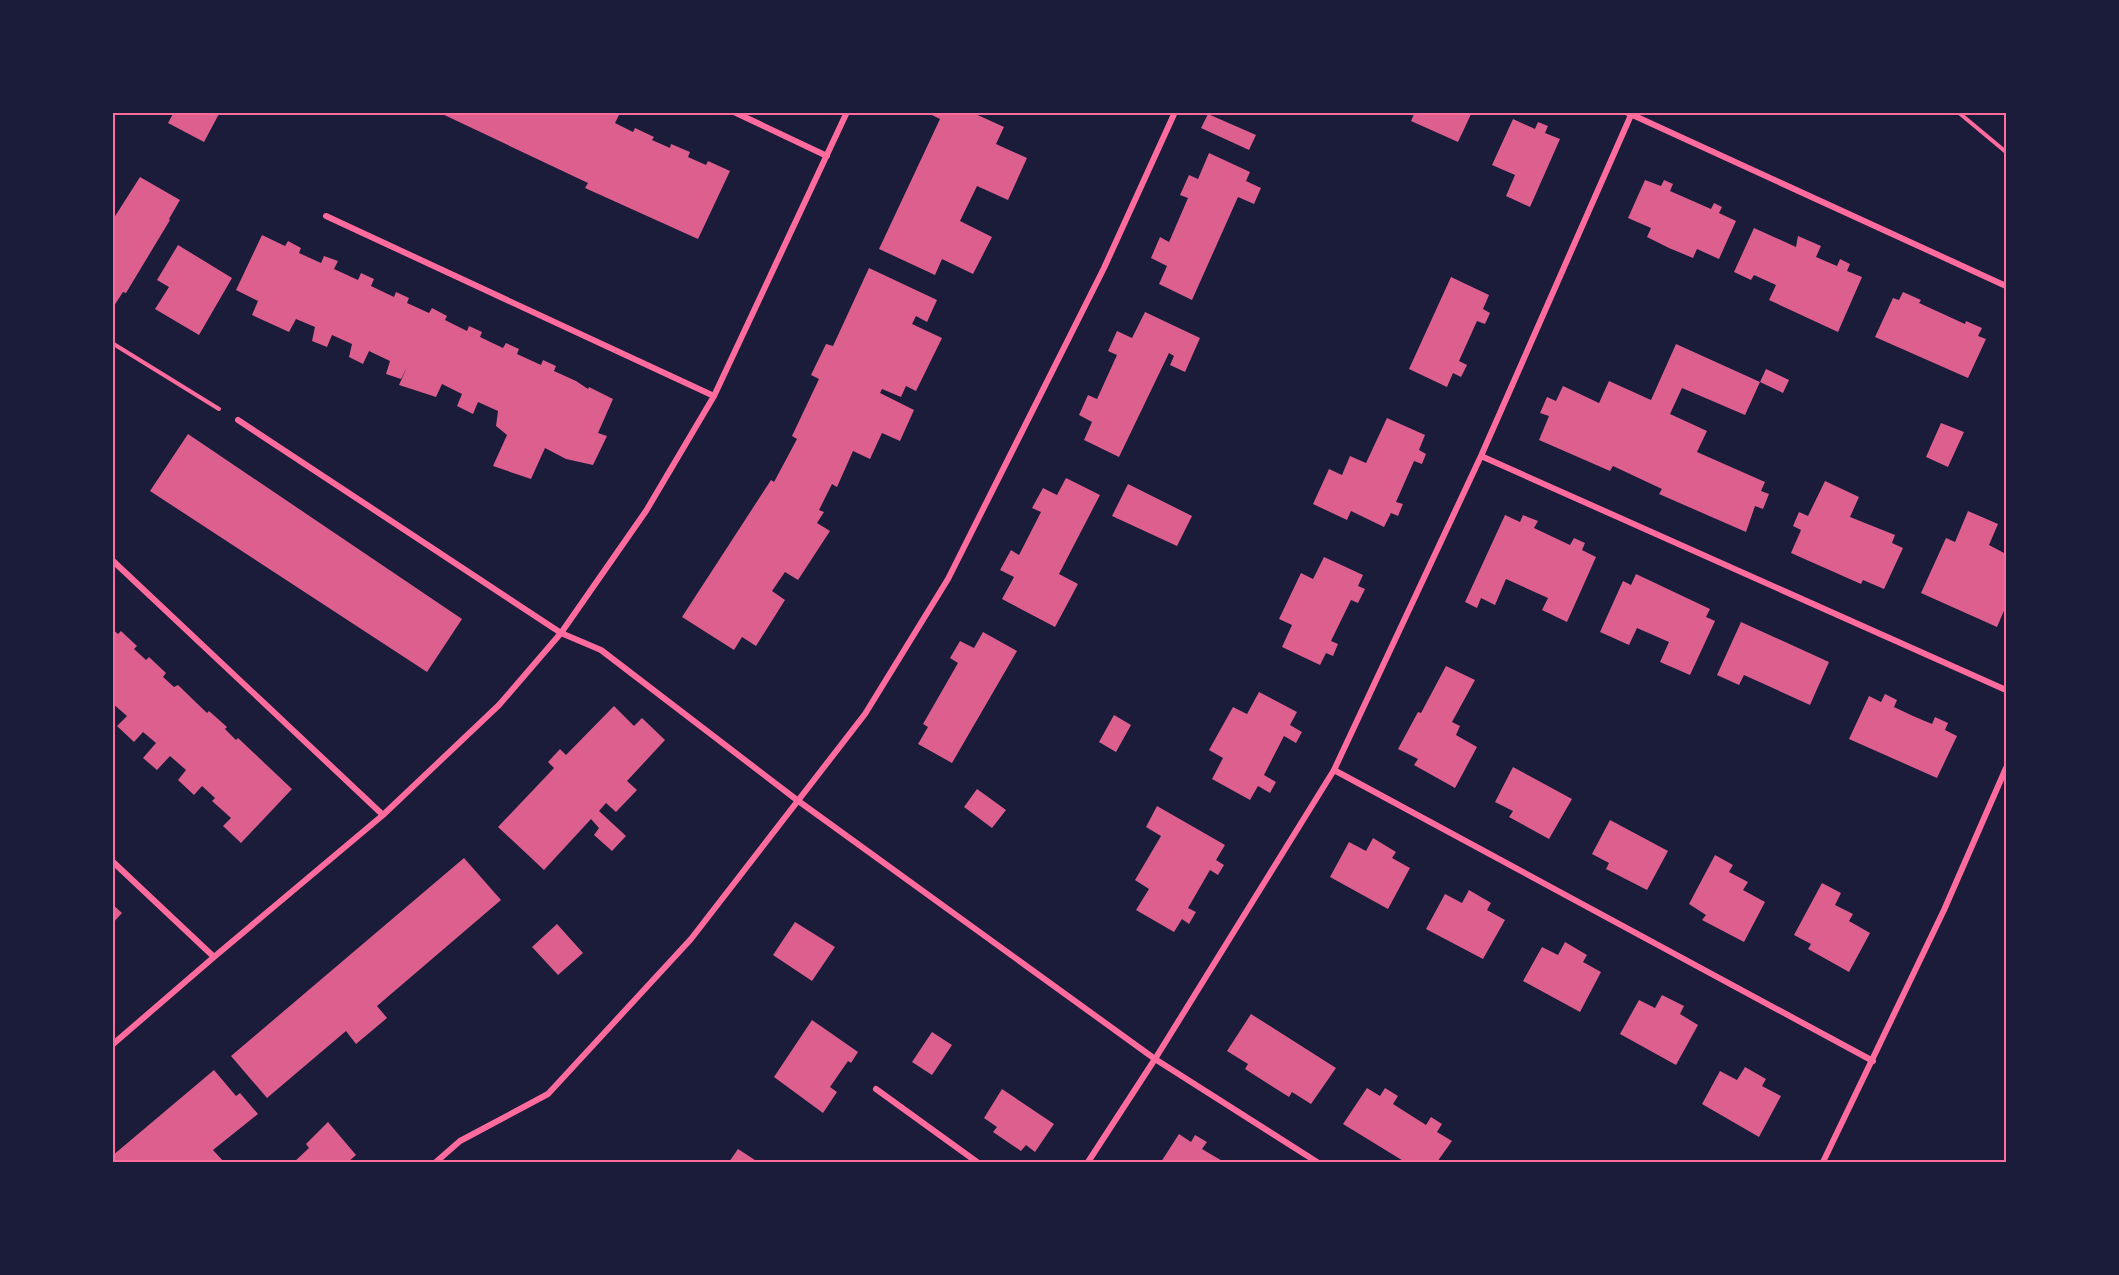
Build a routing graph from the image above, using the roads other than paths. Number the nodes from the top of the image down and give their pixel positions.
1 (734, 112) edge
2 (847, 112) edge
3 (1175, 112) edge
4 (1628, 114) edge
5 (826, 156) junction
6 (326, 216) dead end
7 (2007, 286) edge
8 (714, 396) junction
9 (238, 420) road end
10 (1481, 456) junction
11 (112, 560) edge
12 (561, 633) junction
13 (2007, 690) edge
14 (2007, 768) edge
15 (1334, 770) junction
16 (797, 800) junction
17 (383, 815) junction
18 (112, 861) edge
19 (213, 957) junction
20 (112, 1045) edge
21 (1155, 1059) junction
22 (1873, 1061) junction
23 (876, 1089) dead end
24 (435, 1162) edge
25 (977, 1162) edge
26 (1088, 1162) edge
27 (1317, 1162) edge
28 (1823, 1162) edge

1 - 5 street
2 - 5 street
3 - 16 street
4 - 7 street
4 - 10 street
5 - 8 street
6 - 8 street
8 - 12 street
9 - 12 street
10 - 13 street
10 - 15 street
11 - 17 street
12 - 16 street
12 - 17 street
14 - 22 street
15 - 21 street
15 - 22 street
16 - 21 street
16 - 24 street
17 - 19 street
18 - 19 street
19 - 20 street
21 - 26 street
21 - 27 street
22 - 28 street
23 - 25 street

